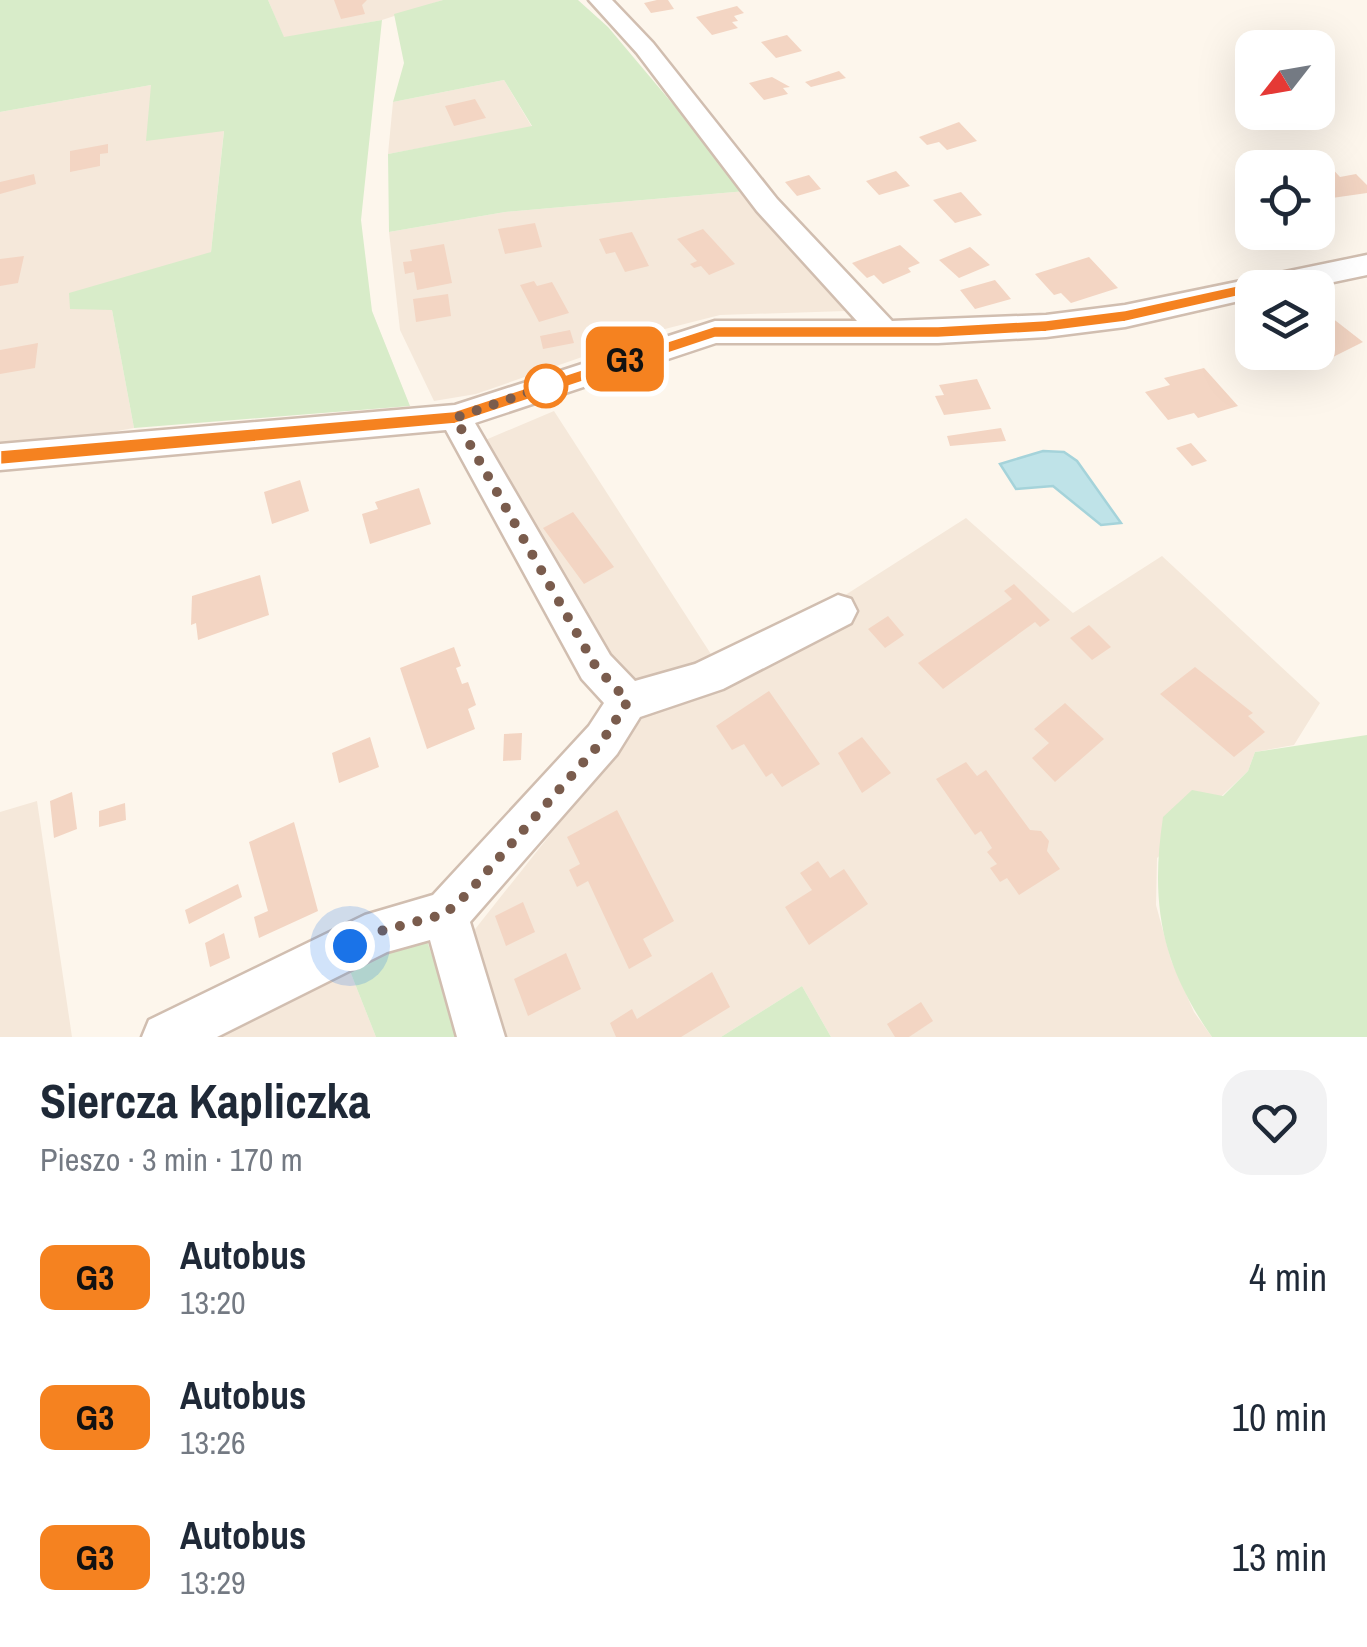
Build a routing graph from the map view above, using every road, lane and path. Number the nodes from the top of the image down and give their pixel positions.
1 (611, 2) edge
2 (1367, 265) edge
3 (1335, 271) edge
4 (1235, 292) edge
5 (884, 332) junction
6 (455, 418) junction
7 (0, 457) edge
8 (838, 611) dead end
9 (628, 701) junction
10 (445, 914) junction
11 (166, 1037) edge
12 (481, 1037) edge

1 - 5 street
2 - 3 street
4 - 5 street
5 - 6 street
6 - 7 street
6 - 9 street
8 - 9 street
9 - 10 street
10 - 11 street
10 - 12 street

